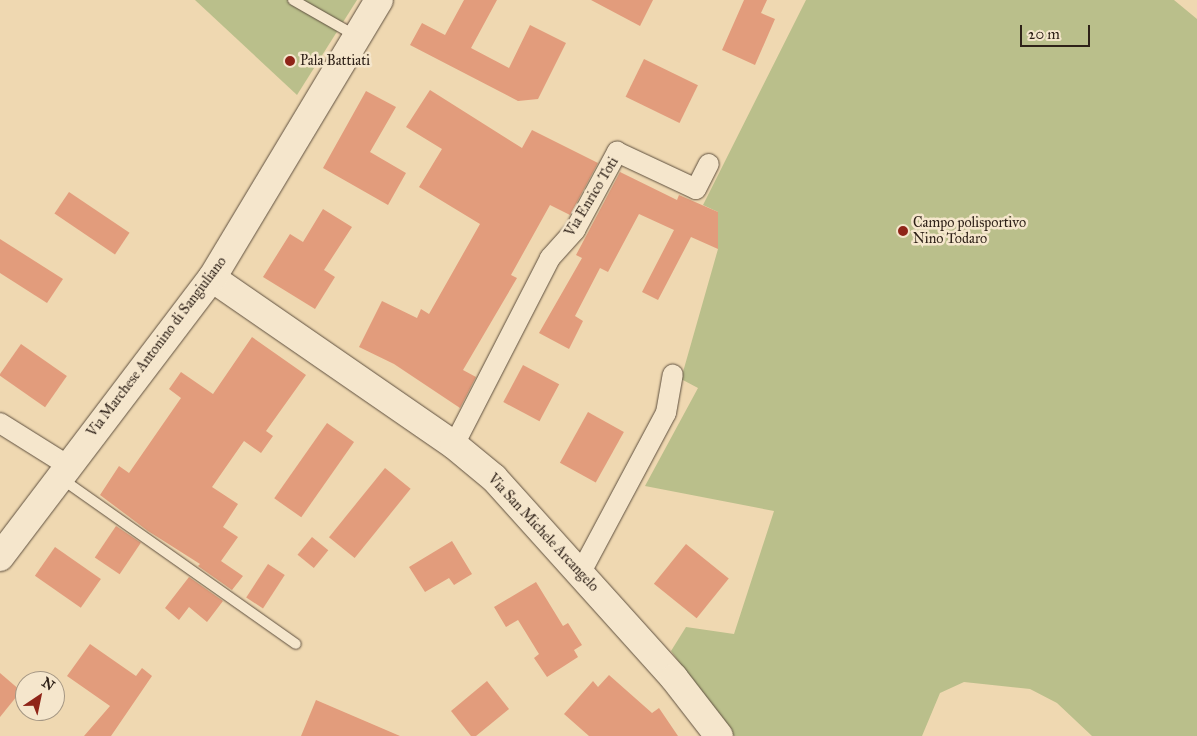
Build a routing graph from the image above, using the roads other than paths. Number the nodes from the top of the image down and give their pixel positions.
1 (293, 0) edge
2 (379, 0) edge
3 (357, 36) junction
4 (708, 164) dead end
5 (212, 278) junction
6 (674, 375) dead end
7 (0, 423) edge
8 (454, 445) junction
9 (63, 471) junction
10 (0, 557) edge
11 (581, 572) junction
12 (296, 644) dead end
13 (720, 736) edge

1 - 3 lane
2 - 3 main road, Via Marchese Antonino di Sangiuliano
3 - 5 main road, Via Marchese Antonino di Sangiuliano
4 - 8 street, Via Enrico Toti
5 - 8 main road, Via San Michele Arcangelo
5 - 9 main road, Via Marchese Antonino di Sangiuliano
6 - 11 street
7 - 9 street
8 - 11 main road, Via San Michele Arcangelo
9 - 10 main road, Via Marchese Antonino di Sangiuliano
9 - 12 lane
11 - 13 main road, Via San Michele Arcangelo

